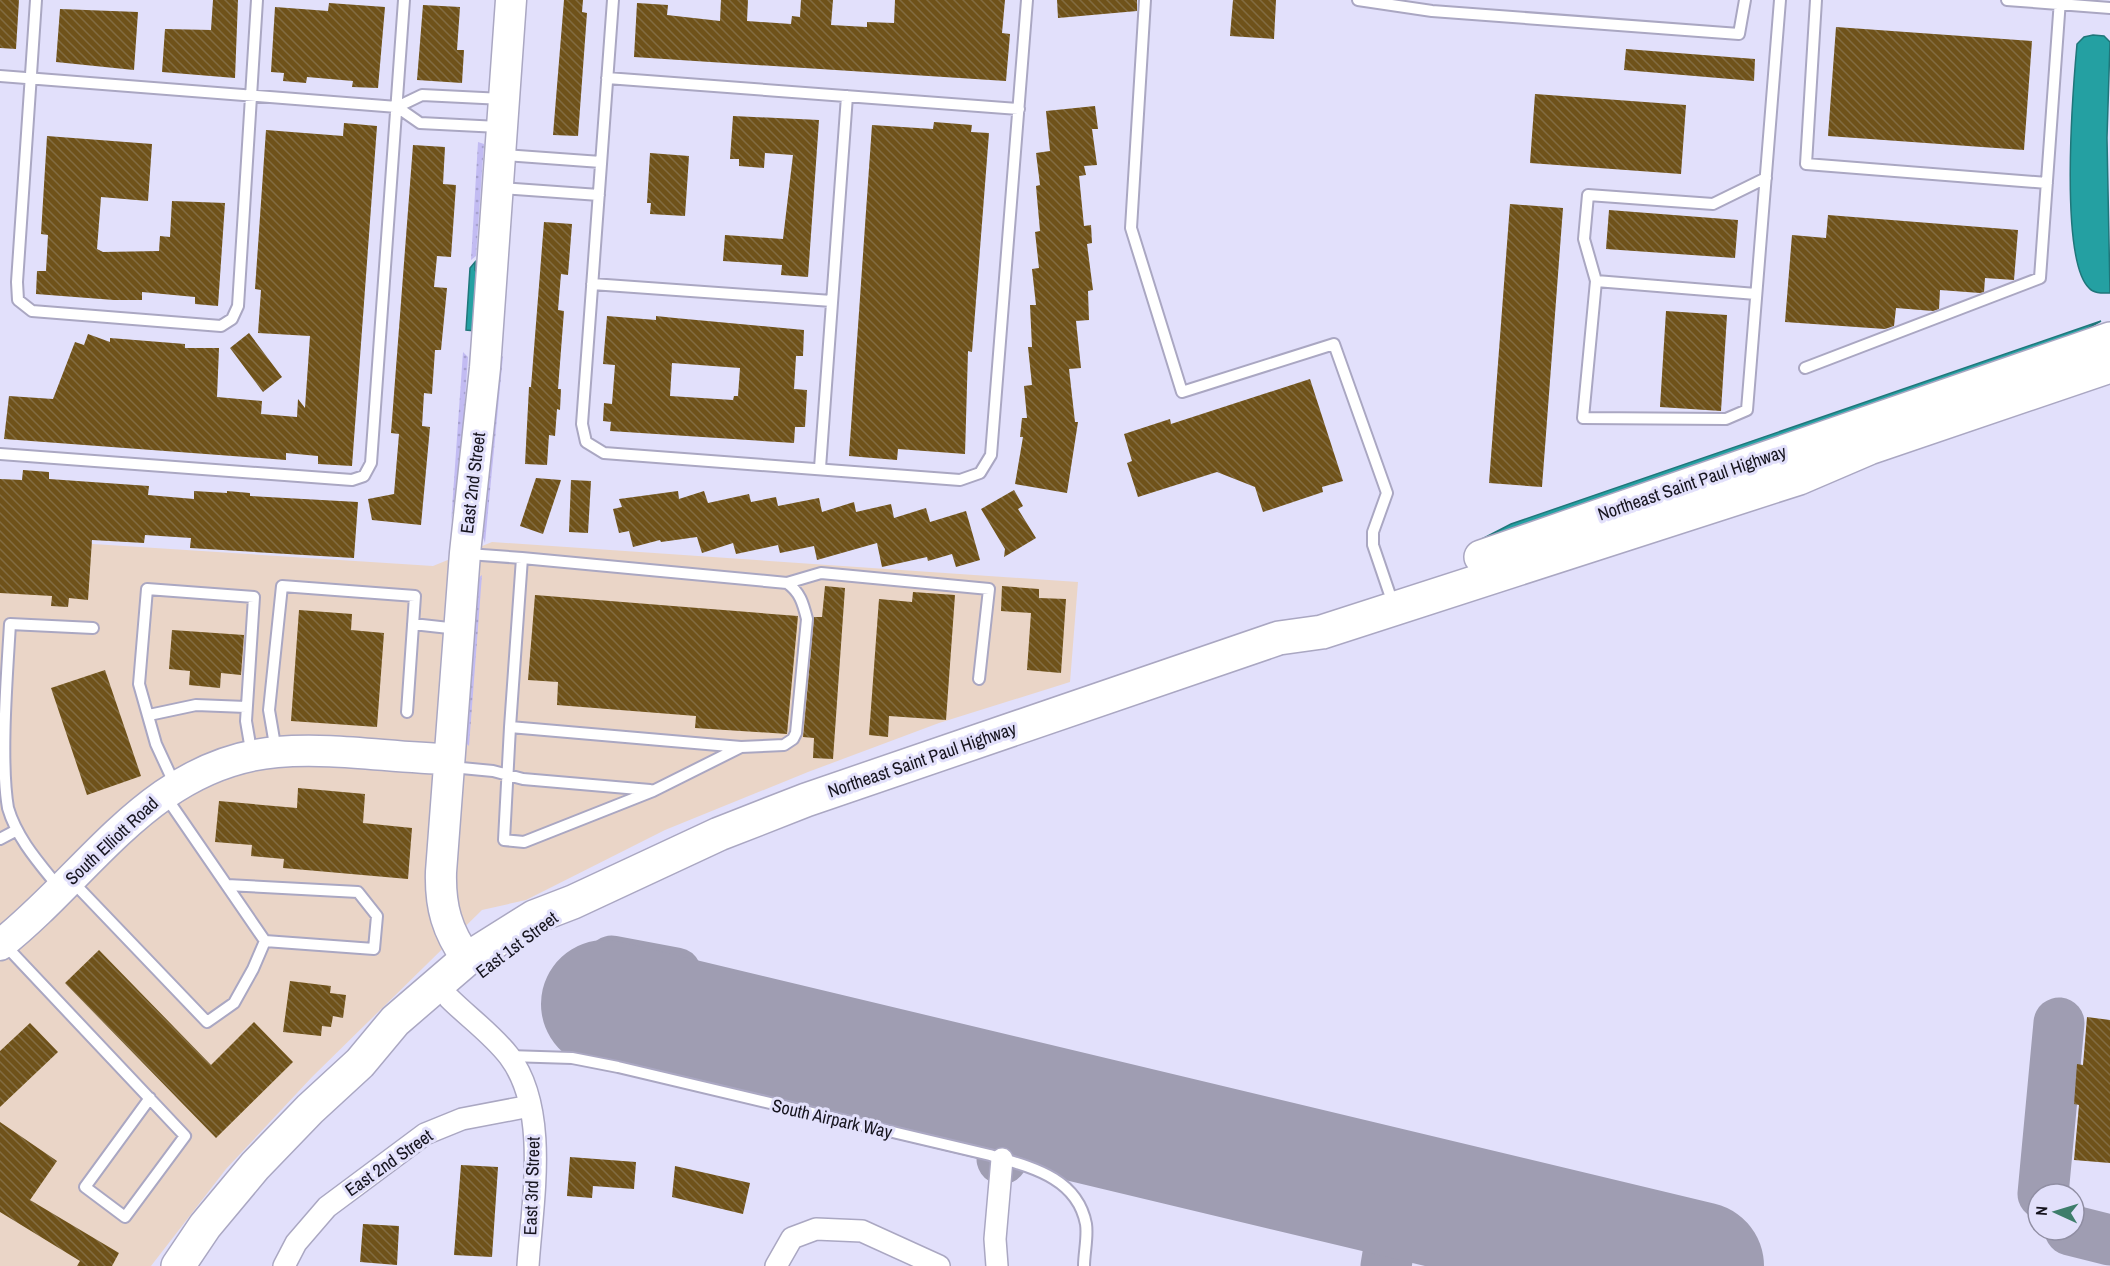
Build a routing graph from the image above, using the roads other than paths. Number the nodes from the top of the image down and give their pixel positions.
1 (36, 0) edge
2 (256, 0) edge
3 (404, 0) edge
4 (511, 0) edge
5 (613, 0) edge
6 (1027, 0) edge
7 (1145, 0) edge
8 (1358, 0) edge
9 (1745, 0) edge
10 (1780, 0) edge
11 (1816, 0) edge
12 (2007, 0) edge
13 (2060, 2) edge
14 (1433, 6) edge
15 (2110, 8) edge
16 (0, 76) edge
17 (607, 78) junction
18 (31, 79) junction
19 (251, 96) junction
20 (848, 96) junction
21 (397, 107) junction
22 (1019, 109) junction
23 (502, 127) junction
24 (601, 162) junction
25 (1766, 178) junction
26 (2047, 183) junction
27 (498, 188) junction
28 (599, 195) junction
29 (1596, 281) junction
30 (592, 284) junction
31 (1756, 294) junction
32 (832, 301) junction
33 (2110, 339) edge
34 (2110, 366) edge
35 (1805, 368) dead end
36 (0, 454) edge
37 (820, 468) junction
38 (465, 553) junction
39 (522, 558) junction
40 (787, 583) junction
41 (1389, 592) junction
42 (413, 624) junction
43 (93, 628) dead end
44 (458, 629) junction
45 (1279, 638) junction
46 (980, 679) dead end
47 (246, 707) junction
48 (406, 712) dead end
49 (149, 715) junction
50 (510, 727) junction
51 (741, 747) junction
52 (264, 754) junction
53 (449, 763) junction
54 (507, 775) junction
55 (169, 789) junction
56 (653, 791) junction
57 (16, 830) junction
58 (0, 839) edge
59 (65, 885) junction
60 (227, 885) junction
61 (573, 903) junction
62 (265, 940) junction
63 (2, 944) edge
64 (467, 959) junction
65 (449, 998) junction
66 (509, 1056) junction
67 (360, 1063) junction
68 (150, 1098) junction
69 (530, 1106) junction
70 (1002, 1159) junction
71 (778, 1260) edge
72 (178, 1266) edge
73 (284, 1266) edge
74 (528, 1266) edge
75 (939, 1266) edge
76 (997, 1266) edge
77 (1084, 1266) edge

1 - 18 lane
2 - 19 lane
3 - 21 lane
4 - 23 street, East 2nd Street
5 - 17 lane
6 - 22 lane
7 - 41 lane
8 - 14 lane
9 - 14 lane
10 - 25 lane
11 - 26 lane
12 - 13 lane
13 - 15 lane
13 - 26 lane
16 - 18 lane
17 - 20 lane
17 - 24 lane
18 - 19 lane
18 - 19 lane
19 - 21 lane
20 - 22 lane
20 - 32 lane
21 - 23 lane
21 - 23 lane
21 - 36 lane
22 - 37 lane
23 - 24 lane
23 - 27 street, East 2nd Street
24 - 28 lane
25 - 29 lane
25 - 31 lane
26 - 35 lane
27 - 28 lane
27 - 38 street, East 2nd Street
28 - 30 lane
29 - 31 lane
29 - 31 lane
30 - 32 lane
30 - 37 lane
32 - 37 lane
33 - 41 main road, Northeast Saint Paul Highway
34 - 45 main road, Northeast Saint Paul Highway
38 - 39 lane
38 - 44 street, East 2nd Street
39 - 40 lane
39 - 50 lane
40 - 46 lane
40 - 51 lane
41 - 45 main road, Northeast Saint Paul Highway
42 - 44 lane
42 - 48 lane
42 - 52 lane
43 - 57 lane
44 - 53 street, East 2nd Street
45 - 61 main road, Northeast Saint Paul Highway
47 - 49 lane
47 - 49 lane
47 - 52 lane
49 - 55 lane
50 - 51 lane
50 - 54 lane
51 - 56 lane
52 - 53 street, South Elliott Road
52 - 55 street, South Elliott Road
53 - 54 lane
53 - 64 street, East 2nd Street
54 - 56 lane
54 - 56 lane
55 - 59 street, South Elliott Road
55 - 60 lane
57 - 58 lane
57 - 59 lane
59 - 62 lane
59 - 63 street, South Elliott Road
60 - 62 lane
60 - 62 lane
61 - 64 main road, East 1st Street
61 - 65 main road, East 1st Street
63 - 68 lane
64 - 67 main road, East 1st Street
65 - 66 street
65 - 67 main road, East 1st Street
66 - 69 street
66 - 70 lane, South Airpark Way
67 - 72 main road, East 1st Street
68 - 68 lane
69 - 73 street, East 2nd Street
69 - 74 street, East 3rd Street
70 - 76 street
70 - 77 lane, South Airpark Way
71 - 75 street

